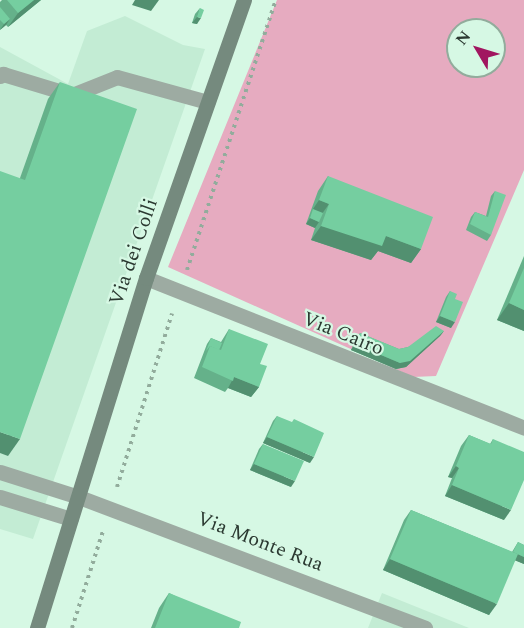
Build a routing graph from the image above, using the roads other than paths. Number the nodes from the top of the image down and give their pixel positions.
1 (244, 0) edge
2 (0, 76) edge
3 (208, 102) junction
4 (146, 279) junction
5 (524, 428) edge
6 (0, 472) edge
7 (0, 497) edge
8 (79, 497) junction
9 (71, 519) junction
10 (37, 628) edge
11 (425, 628) edge

1 - 3 main road, Via dei Colli
2 - 3 street
3 - 4 main road, Via dei Colli
4 - 5 street, Via Cairo
4 - 8 main road, Via dei Colli
6 - 8 street, Via Monte Rua
7 - 9 street
8 - 9 main road, Via dei Colli
8 - 11 street, Via Monte Rua
9 - 10 main road, Via dei Colli

